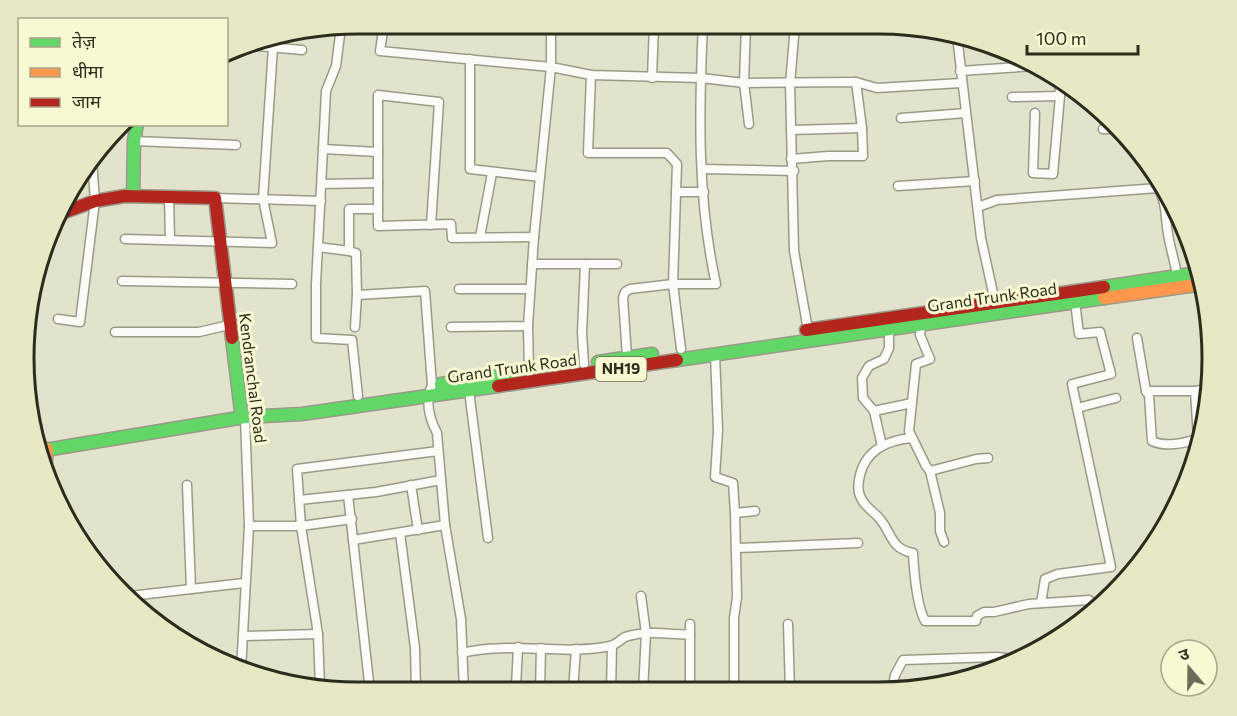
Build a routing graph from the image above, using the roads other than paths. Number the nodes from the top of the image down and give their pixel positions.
1 (383, 34) edge
2 (551, 34) edge
3 (654, 34) edge
4 (702, 34) edge
5 (746, 34) edge
6 (794, 34) edge
7 (340, 35) edge
8 (958, 45) edge
9 (273, 47) joint
10 (302, 50) dead end
11 (470, 59) junction
12 (551, 67) junction
13 (1020, 67) edge
14 (960, 70) junction
15 (591, 75) junction
16 (652, 78) junction
17 (700, 78) junction
18 (856, 82) junction
19 (744, 83) junction
20 (961, 83) junction
21 (790, 84) junction
22 (1060, 89) edge
23 (1060, 96) junction
24 (1012, 97) dead end
25 (966, 113) junction
26 (1035, 113) dead end
27 (901, 118) dead end
28 (749, 124) dead end
29 (137, 126) edge
30 (862, 128) junction
31 (1103, 129) dead end
32 (1108, 129) edge
33 (791, 130) junction
34 (134, 141) junction
35 (236, 145) dead end
36 (323, 149) junction
37 (378, 152) junction
38 (791, 159) junction
39 (702, 169) junction
40 (794, 171) junction
41 (93, 172) edge
42 (492, 173) junction
43 (540, 177) junction
44 (975, 181) junction
45 (378, 183) junction
46 (322, 184) junction
47 (898, 186) dead end
48 (1154, 188) edge
49 (676, 192) junction
50 (704, 192) junction
51 (133, 196) junction
52 (169, 197) junction
53 (215, 198) junction
54 (263, 199) junction
55 (95, 201) junction
56 (321, 201) junction
57 (1164, 206) edge
58 (978, 207) junction
59 (378, 209) junction
60 (71, 210) edge
61 (430, 225) junction
62 (480, 237) junction
63 (534, 237) junction
64 (125, 239) dead end
65 (170, 240) junction
66 (221, 243) junction
67 (318, 247) junction
68 (349, 251) junction
69 (532, 264) junction
70 (585, 264) junction
71 (617, 264) dead end
72 (1191, 274) edge
73 (1177, 276) junction
74 (122, 281) dead end
75 (226, 283) junction
76 (292, 284) dead end
77 (673, 284) junction
78 (1194, 285) edge
79 (459, 289) dead end
80 (530, 289) junction
81 (357, 295) junction
82 (995, 302) junction
83 (1075, 302) junction
84 (58, 319) dead end
85 (889, 323) junction
86 (926, 323) junction
87 (229, 325) junction
88 (528, 326) junction
89 (355, 327) dead end
90 (451, 327) dead end
91 (808, 330) junction
92 (115, 332) dead end
93 (1137, 338) dead end
94 (681, 349) junction
95 (715, 354) junction
96 (627, 357) junction
97 (584, 364) junction
98 (529, 372) junction
99 (1201, 390) edge
100 (429, 391) junction
101 (469, 391) junction
102 (1146, 391) junction
103 (1195, 391) junction
104 (358, 396) junction
105 (1116, 398) dead end
106 (912, 403) junction
107 (1077, 408) junction
108 (874, 411) junction
109 (243, 414) junction
110 (1197, 417) edge
111 (912, 438) junction
112 (1191, 441) edge
113 (47, 446) edge
114 (882, 446) junction
115 (438, 451) junction
116 (988, 458) dead end
117 (930, 471) junction
118 (441, 480) junction
119 (188, 485) dead end
120 (411, 485) junction
121 (348, 495) junction
122 (299, 501) junction
123 (755, 512) dead end
124 (735, 513) junction
125 (352, 519) junction
126 (445, 525) junction
127 (249, 526) junction
128 (301, 526) junction
129 (418, 530) junction
130 (400, 533) junction
131 (488, 538) dead end
132 (352, 540) junction
133 (944, 542) dead end
134 (858, 543) dead end
135 (737, 548) junction
136 (244, 583) junction
137 (191, 589) junction
138 (138, 595) edge
139 (641, 596) dead end
140 (1091, 602) edge
141 (1041, 603) junction
142 (690, 624) dead end
143 (788, 624) dead end
144 (646, 633) junction
145 (318, 634) junction
146 (690, 634) junction
147 (244, 636) junction
148 (612, 646) junction
149 (518, 647) junction
150 (541, 648) junction
151 (576, 648) junction
152 (462, 653) junction
153 (1001, 658) edge
154 (242, 660) edge
155 (320, 679) edge
156 (894, 681) edge
157 (369, 682) edge
158 (416, 682) edge
159 (463, 682) edge
160 (516, 682) edge
161 (540, 682) edge
162 (574, 682) edge
163 (611, 682) edge
164 (643, 682) edge
165 (690, 682) edge
166 (734, 682) edge
167 (790, 682) edge

1 - 11 street
2 - 12 street
3 - 16 street
4 - 17 street
5 - 19 street
6 - 21 street
7 - 36 street
8 - 14 street
9 - 10 street
9 - 54 street
11 - 12 street
11 - 42 street
12 - 15 street
12 - 43 street
13 - 14 street
14 - 20 street
15 - 16 street
15 - 49 street
16 - 17 street
17 - 19 street
17 - 39 street
18 - 20 street
18 - 21 street
18 - 30 street
19 - 21 street
19 - 28 street
20 - 25 street
21 - 33 street
22 - 23 street
23 - 24 street
23 - 26 street
25 - 27 street
25 - 44 street
29 - 34 main road
30 - 33 street
30 - 38 street
31 - 32 street
33 - 38 street
34 - 35 street
34 - 51 main road
36 - 37 street
36 - 46 street
37 - 45 street
37 - 61 street
38 - 40 street
39 - 40 street
39 - 50 street
40 - 91 street
41 - 55 street
42 - 43 street
42 - 62 street
43 - 63 street
44 - 47 street
44 - 58 street
45 - 46 street
45 - 59 street
46 - 56 street
48 - 58 street
49 - 50 street
49 - 77 street
50 - 77 street
51 - 52 main road
51 - 55 main road
52 - 53 main road
52 - 65 street
53 - 54 street
53 - 66 main road, Kendranchal Road
54 - 56 street
54 - 66 street
55 - 60 main road
55 - 84 street
56 - 67 street
57 - 73 street
58 - 82 street
59 - 61 street
59 - 68 street
61 - 62 street
62 - 63 street
63 - 69 street
64 - 65 street
65 - 66 street
66 - 75 main road, Kendranchal Road
67 - 68 street
67 - 104 street
68 - 81 street
69 - 70 street
69 - 80 street
70 - 71 street
70 - 97 street
72 - 73 main road, Grand Trunk Road / NH19
73 - 82 main road, Grand Trunk Road / NH19
74 - 75 street
75 - 76 street
75 - 87 main road, Kendranchal Road
77 - 94 street
77 - 96 street
78 - 83 main road, Grand Trunk Road / NH19
79 - 80 street
80 - 88 street
81 - 89 street
81 - 100 street
82 - 85 main road, Grand Trunk Road / NH19
83 - 86 main road, Grand Trunk Road / NH19
83 - 107 street
85 - 86 main road, Grand Trunk Road / NH19
85 - 91 main road, Grand Trunk Road / NH19
85 - 95 main road, Grand Trunk Road / NH19
85 - 108 street
86 - 106 street
87 - 92 street
87 - 109 main road, Kendranchal Road
88 - 90 street
88 - 98 street
91 - 94 main road, Grand Trunk Road / NH19
93 - 102 street
94 - 96 main road, Grand Trunk Road / NH19
95 - 101 main road, Grand Trunk Road / NH19
95 - 124 street
96 - 97 main road, Grand Trunk Road / NH19
97 - 98 main road, Grand Trunk Road / NH19
98 - 100 main road, Grand Trunk Road / NH19
99 - 103 street
100 - 101 main road, Grand Trunk Road / NH19
100 - 104 main road, Grand Trunk Road / NH19
100 - 109 main road, Grand Trunk Road / NH19
100 - 115 street
101 - 131 street
102 - 103 street
102 - 112 street
103 - 110 street
104 - 109 main road, Grand Trunk Road / NH19
105 - 107 street
106 - 108 street
106 - 111 street
107 - 141 street
108 - 114 street
109 - 113 main road, Grand Trunk Road / NH19
109 - 127 street, Kendranchal Road
111 - 114 street
111 - 117 street
114 - 141 street
115 - 118 street
115 - 122 street
116 - 117 street
117 - 133 street
118 - 120 street
118 - 126 street
119 - 137 street
120 - 121 street
120 - 129 street
121 - 122 street
121 - 125 street
122 - 128 street
123 - 124 street
124 - 135 street
125 - 128 street
125 - 132 street
126 - 129 street
126 - 152 street
127 - 128 street
127 - 136 street, Kendranchal Road
128 - 145 street
129 - 130 street
130 - 132 street
130 - 158 street
132 - 157 street
134 - 135 street
135 - 166 street
136 - 137 street
136 - 147 street, Kendranchal Road
137 - 138 street
139 - 144 street
140 - 141 street
142 - 146 street
143 - 167 street
144 - 146 street
144 - 148 street
144 - 164 street
145 - 147 street
145 - 155 street
146 - 165 street
147 - 154 street, Kendranchal Road
148 - 151 street
148 - 163 street
149 - 150 street
149 - 152 street
149 - 160 street
150 - 151 street
150 - 161 street
151 - 162 street
152 - 159 street
153 - 156 street

